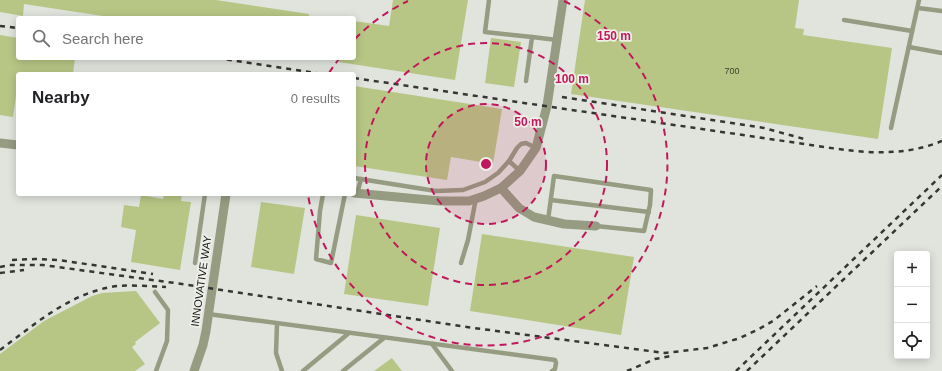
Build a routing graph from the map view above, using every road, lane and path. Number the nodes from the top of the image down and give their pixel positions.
1 (489, 0) edge
2 (563, 0) edge
3 (919, 0) edge
4 (918, 8) junction
5 (942, 11) edge
6 (844, 20) dead end
7 (912, 31) junction
8 (532, 37) junction
9 (557, 40) junction
10 (909, 48) junction
11 (942, 53) edge
12 (526, 81) dead end
13 (891, 128) dead end
14 (0, 143) edge
15 (16, 145) edge
16 (536, 148) junction
17 (509, 161) junction
18 (520, 171) junction
19 (356, 178) edge
20 (361, 179) junction
21 (501, 188) junction
22 (463, 190) junction
23 (356, 194) edge
24 (205, 196) edge
25 (226, 196) edge
26 (323, 196) edge
27 (345, 196) edge
28 (476, 198) junction
29 (551, 200) junction
30 (465, 201) junction
31 (648, 212) junction
32 (548, 220) junction
33 (596, 226) joint
34 (195, 263) dead end
35 (461, 264) dead end
36 (154, 292) dead end
37 (208, 314) junction
38 (277, 324) junction
39 (349, 333) junction
40 (384, 338) junction
41 (432, 344) junction
42 (156, 371) edge
43 (194, 371) edge
44 (282, 371) edge
45 (302, 371) edge
46 (343, 371) edge
47 (452, 371) edge
48 (552, 371) edge

1 - 8 lane
2 - 9 street
3 - 4 lane
4 - 5 lane
4 - 7 lane
6 - 7 lane
7 - 10 lane
8 - 9 lane
8 - 12 lane
9 - 16 street
10 - 11 lane
10 - 13 lane
14 - 15 street
16 - 17 lane
16 - 18 street
17 - 18 lane
17 - 22 lane
18 - 21 street
19 - 20 lane
20 - 22 lane
20 - 23 lane
21 - 28 street
21 - 32 street
22 - 30 lane
23 - 30 street
24 - 34 lane
25 - 37 street, INNOVATIVE WAY
26 - 27 lane
28 - 30 street
28 - 35 lane
29 - 31 lane
29 - 31 lane
29 - 32 lane
31 - 33 lane
32 - 33 street
36 - 42 lane
37 - 38 lane
37 - 43 street, INNOVATIVE WAY
38 - 39 lane
38 - 44 lane
39 - 40 lane
39 - 45 lane
40 - 41 lane
40 - 46 lane
41 - 47 lane
41 - 48 lane

